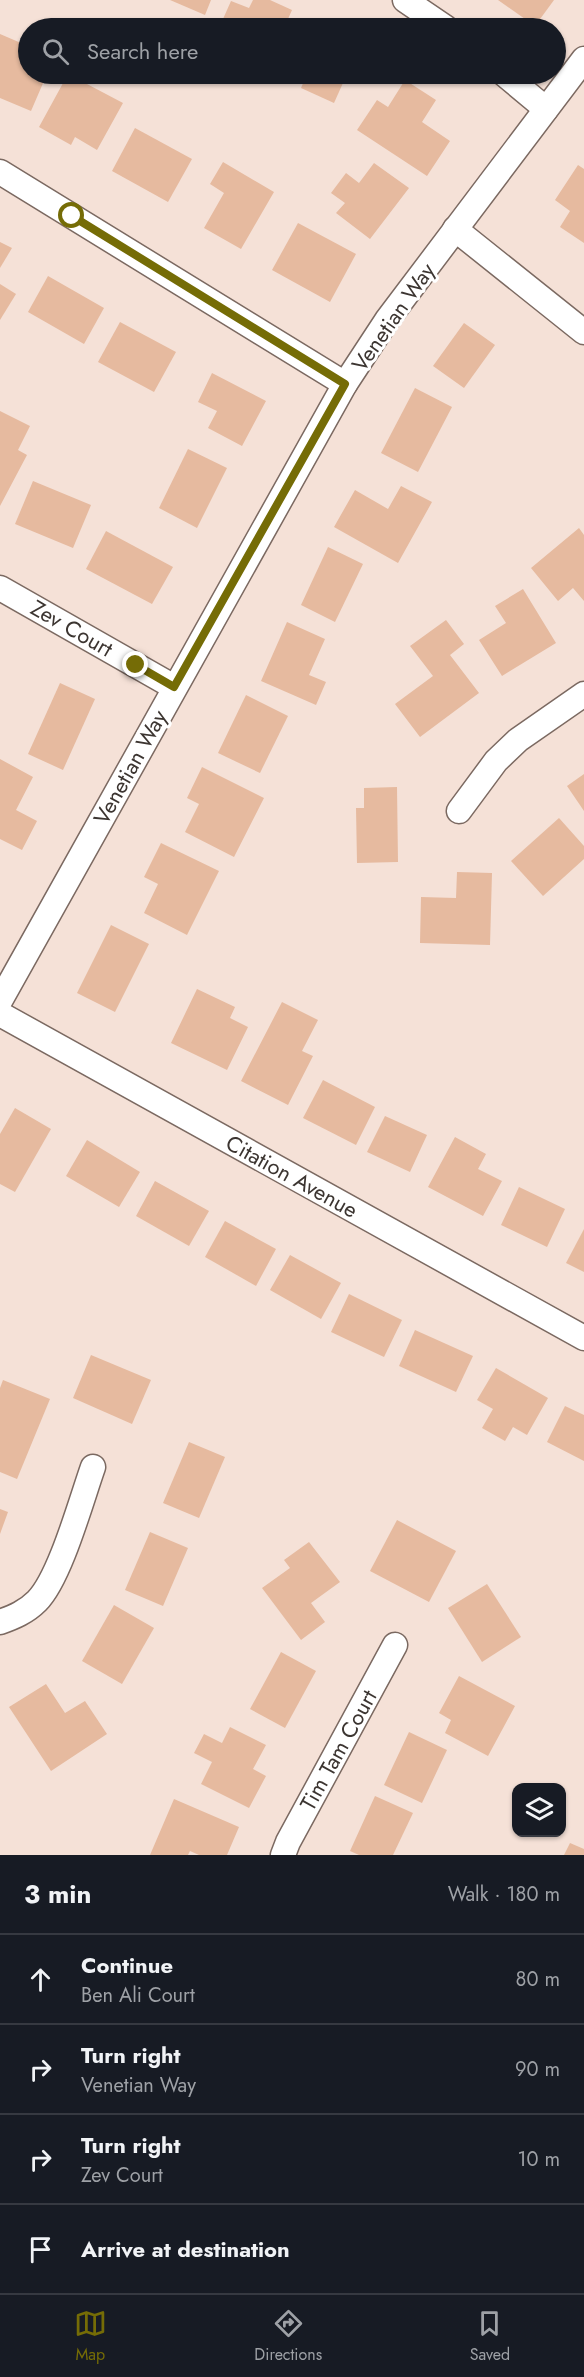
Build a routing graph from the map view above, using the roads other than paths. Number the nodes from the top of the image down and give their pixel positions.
1 (405, 0) edge
2 (431, 18) edge
3 (584, 59) edge
4 (566, 83) edge
5 (516, 84) edge
6 (565, 84) edge
7 (546, 109) junction
8 (0, 172) edge
9 (455, 229) junction
10 (584, 332) edge
11 (345, 384) junction
12 (0, 588) edge
13 (174, 687) junction
14 (584, 694) edge
15 (459, 812) dead end
16 (0, 1001) edge
17 (0, 1014) edge
18 (584, 1338) edge
19 (93, 1467) dead end
20 (0, 1622) edge
21 (395, 1645) dead end
22 (283, 1855) edge

1 - 2 street
3 - 4 street, Venetian Way
5 - 7 street
6 - 7 street, Venetian Way
7 - 9 street, Venetian Way
8 - 11 street
9 - 10 street
9 - 11 street, Venetian Way
11 - 13 street, Venetian Way
12 - 13 street, Zev Court
13 - 16 street, Venetian Way
14 - 15 street
17 - 18 street, Citation Avenue
19 - 20 street
21 - 22 street, Tim Tam Court

